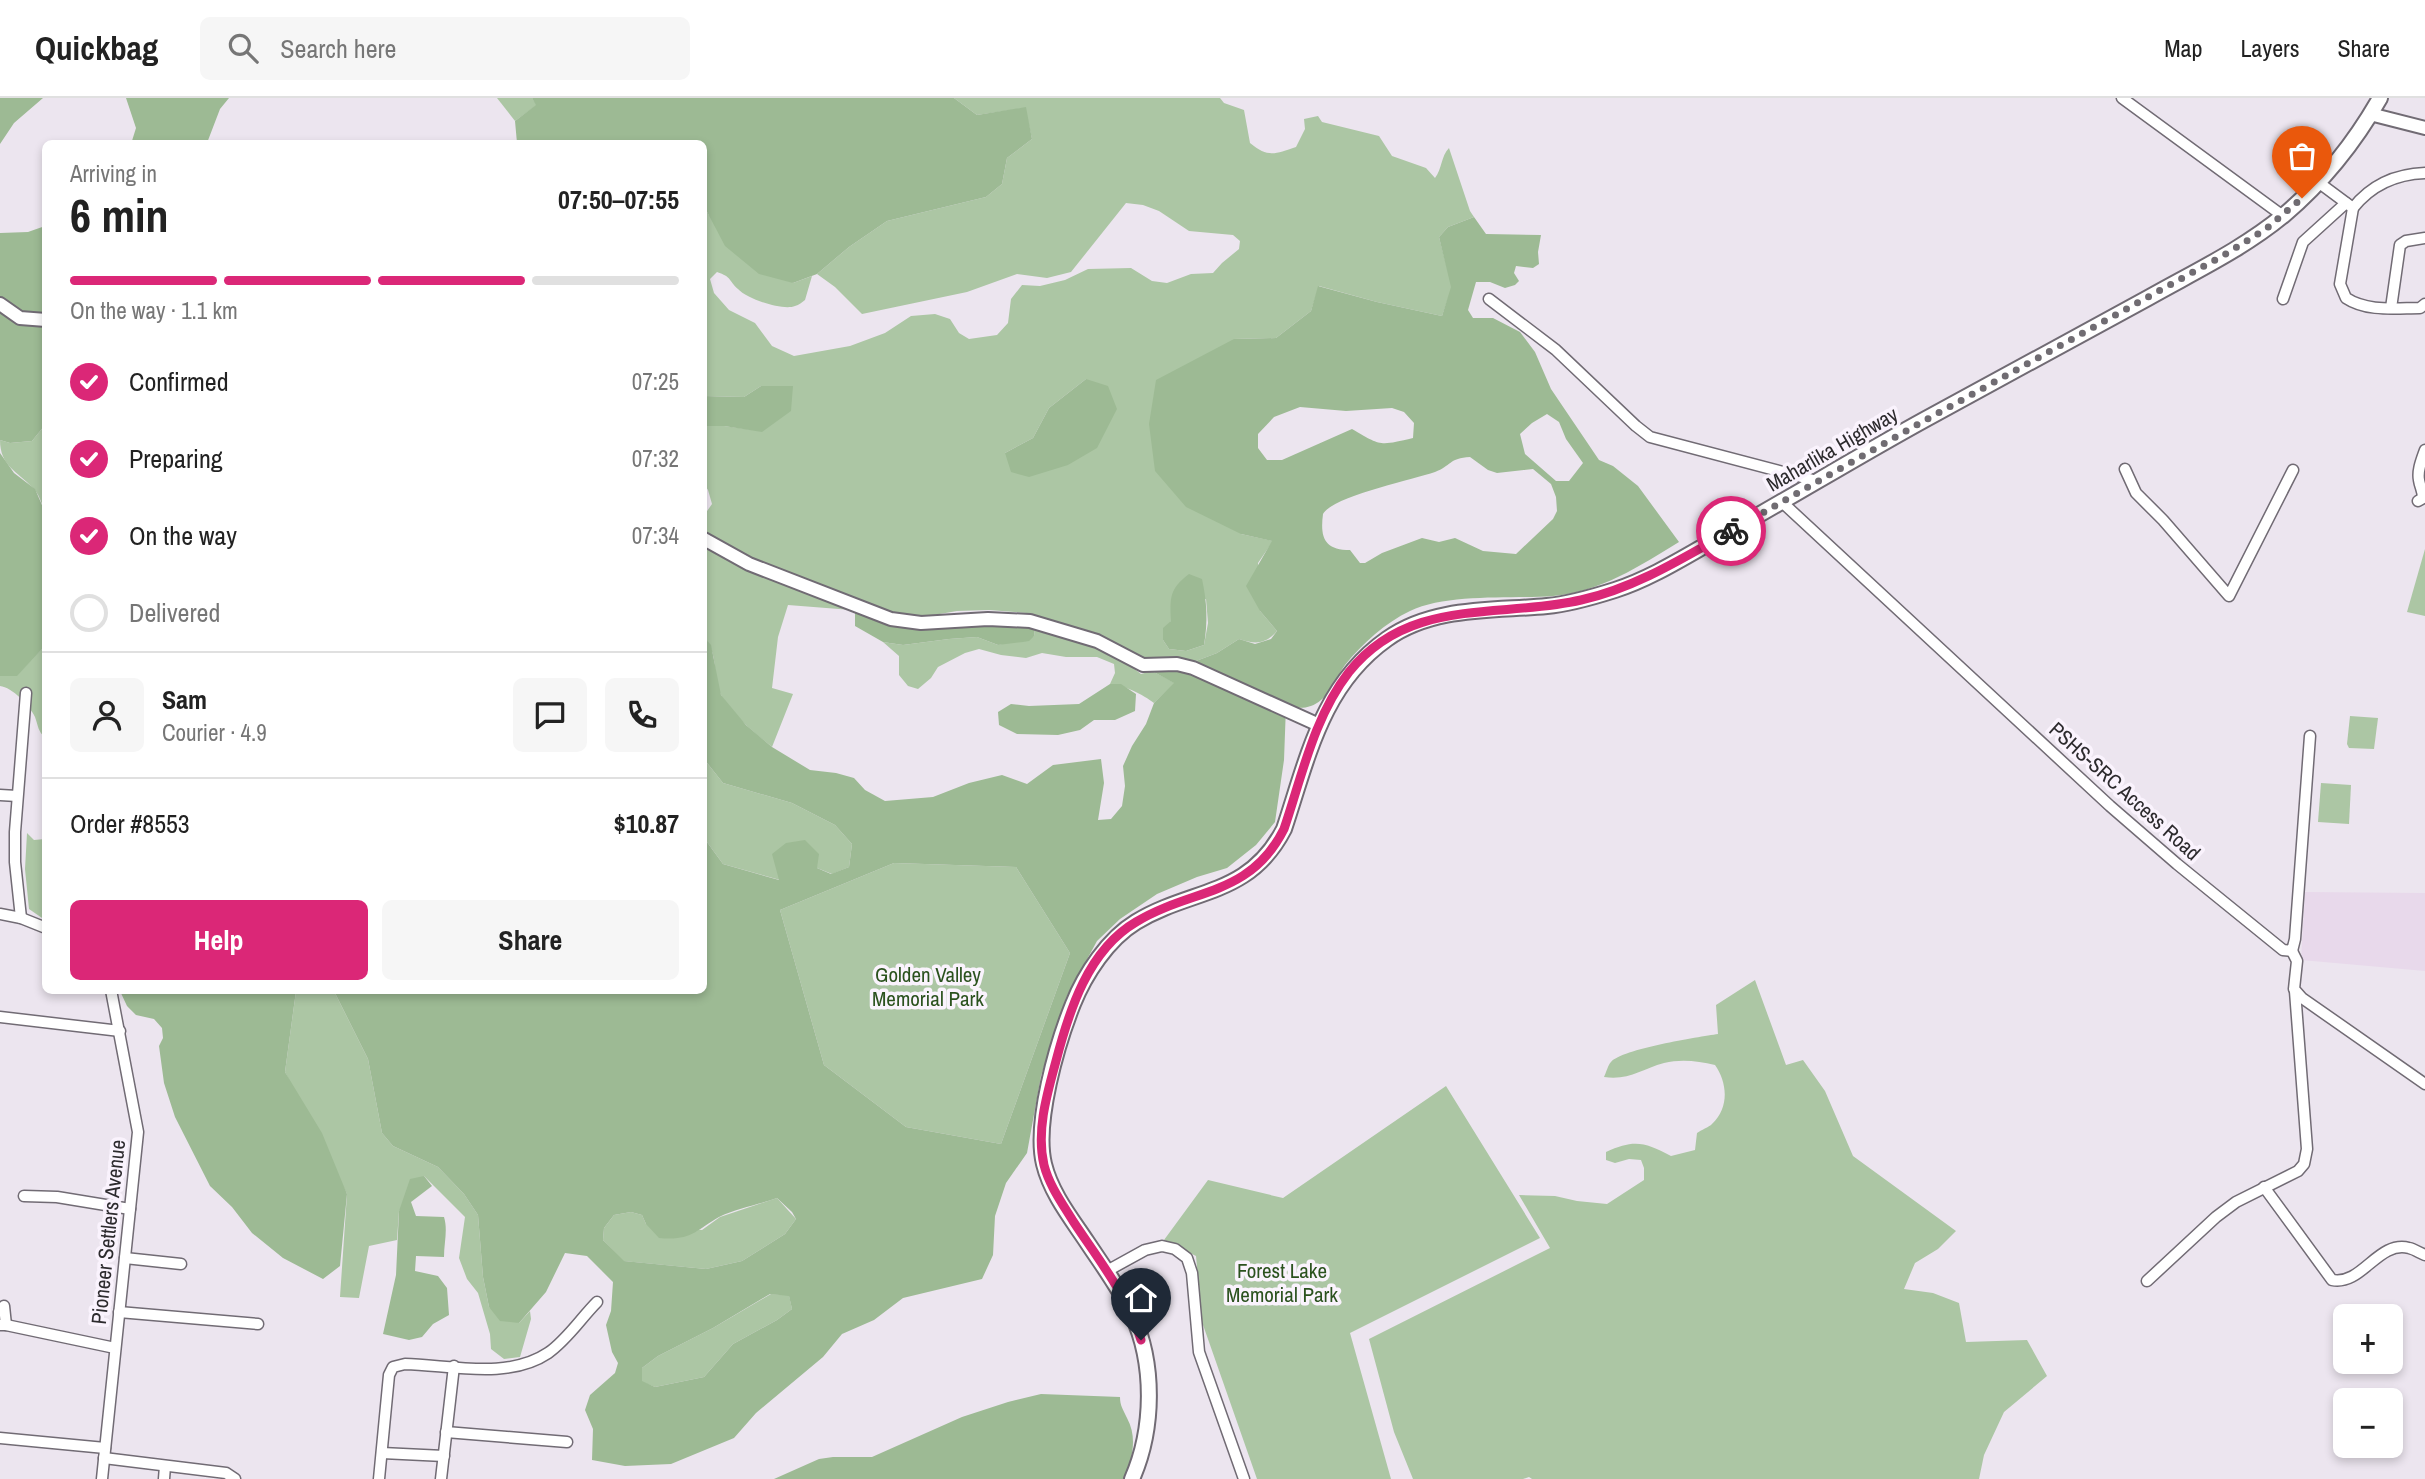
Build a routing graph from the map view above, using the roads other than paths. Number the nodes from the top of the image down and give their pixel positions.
1 (2123, 98) edge
2 (2380, 98) edge
3 (2371, 114) junction
4 (2425, 128) edge
5 (2425, 173) edge
6 (2318, 182) junction
7 (2350, 205) junction
8 (2283, 216) junction
9 (2425, 238) edge
10 (1489, 299) dead end
11 (2283, 299) dead end
12 (0, 304) edge
13 (2391, 308) junction
14 (2423, 309) edge
15 (42, 320) edge
16 (2425, 450) edge
17 (2125, 469) dead end
18 (2293, 470) dead end
19 (1818, 482) junction
20 (2418, 501) dead end
21 (1783, 503) junction
22 (707, 541) edge
23 (26, 693) dead end
24 (1319, 725) junction
25 (2310, 736) dead end
26 (0, 795) edge
27 (17, 796) junction
28 (0, 914) edge
29 (21, 918) junction
30 (42, 926) edge
31 (2292, 951) junction
32 (2295, 991) junction
33 (112, 994) edge
34 (0, 1017) edge
35 (120, 1031) junction
36 (2425, 1084) edge
37 (2264, 1187) junction
38 (24, 1196) dead end
39 (130, 1209) junction
40 (2425, 1255) edge
41 (125, 1258) junction
42 (181, 1264) dead end
43 (1107, 1271) junction
44 (2147, 1281) dead end
45 (597, 1302) dead end
46 (4, 1306) dead end
47 (119, 1312) junction
48 (258, 1324) dead end
49 (3, 1325) edge
50 (115, 1348) junction
51 (454, 1366) junction
52 (446, 1432) junction
53 (0, 1438) edge
54 (567, 1441) dead end
55 (382, 1452) junction
56 (104, 1453) junction
57 (444, 1456) junction
58 (165, 1466) junction
59 (102, 1479) edge
60 (164, 1479) edge
61 (235, 1479) edge
62 (379, 1479) edge
63 (441, 1479) edge
64 (1132, 1479) edge
65 (1244, 1479) edge

1 - 8 street
2 - 3 highway, Maharlika Highway
3 - 4 main road
3 - 6 highway, Maharlika Highway
5 - 7 street
6 - 7 street
6 - 8 highway, Maharlika Highway
7 - 11 street
7 - 13 street
8 - 19 highway, Maharlika Highway
9 - 13 street
10 - 19 street
12 - 15 main road
13 - 14 street
16 - 20 street
17 - 18 street
19 - 21 highway, Maharlika Highway
21 - 24 highway, Maharlika Highway
21 - 31 street, PSHS-SRC Access Road
22 - 24 main road
23 - 27 street
24 - 43 highway, Maharlika Highway
25 - 31 street
26 - 27 street
27 - 29 street
28 - 29 street
29 - 30 street
31 - 32 street
32 - 36 street
32 - 37 street
33 - 35 street, Pioneer Settlers Avenue
34 - 35 street
35 - 39 street, Pioneer Settlers Avenue
37 - 40 street
37 - 44 street
38 - 39 street
39 - 41 street, Pioneer Settlers Avenue
41 - 42 street
41 - 47 street, Pioneer Settlers Avenue
43 - 64 highway, Maharlika Highway
43 - 65 street
45 - 51 street
46 - 49 street
47 - 48 street
47 - 50 street, Pioneer Settlers Avenue
49 - 50 street
50 - 56 street, Pioneer Settlers Avenue
51 - 52 street
51 - 55 street
52 - 54 street
52 - 57 street
53 - 56 street
55 - 57 street
55 - 62 street
56 - 58 street
56 - 59 street, Pioneer Settlers Avenue
57 - 63 street
58 - 60 street
58 - 61 street

